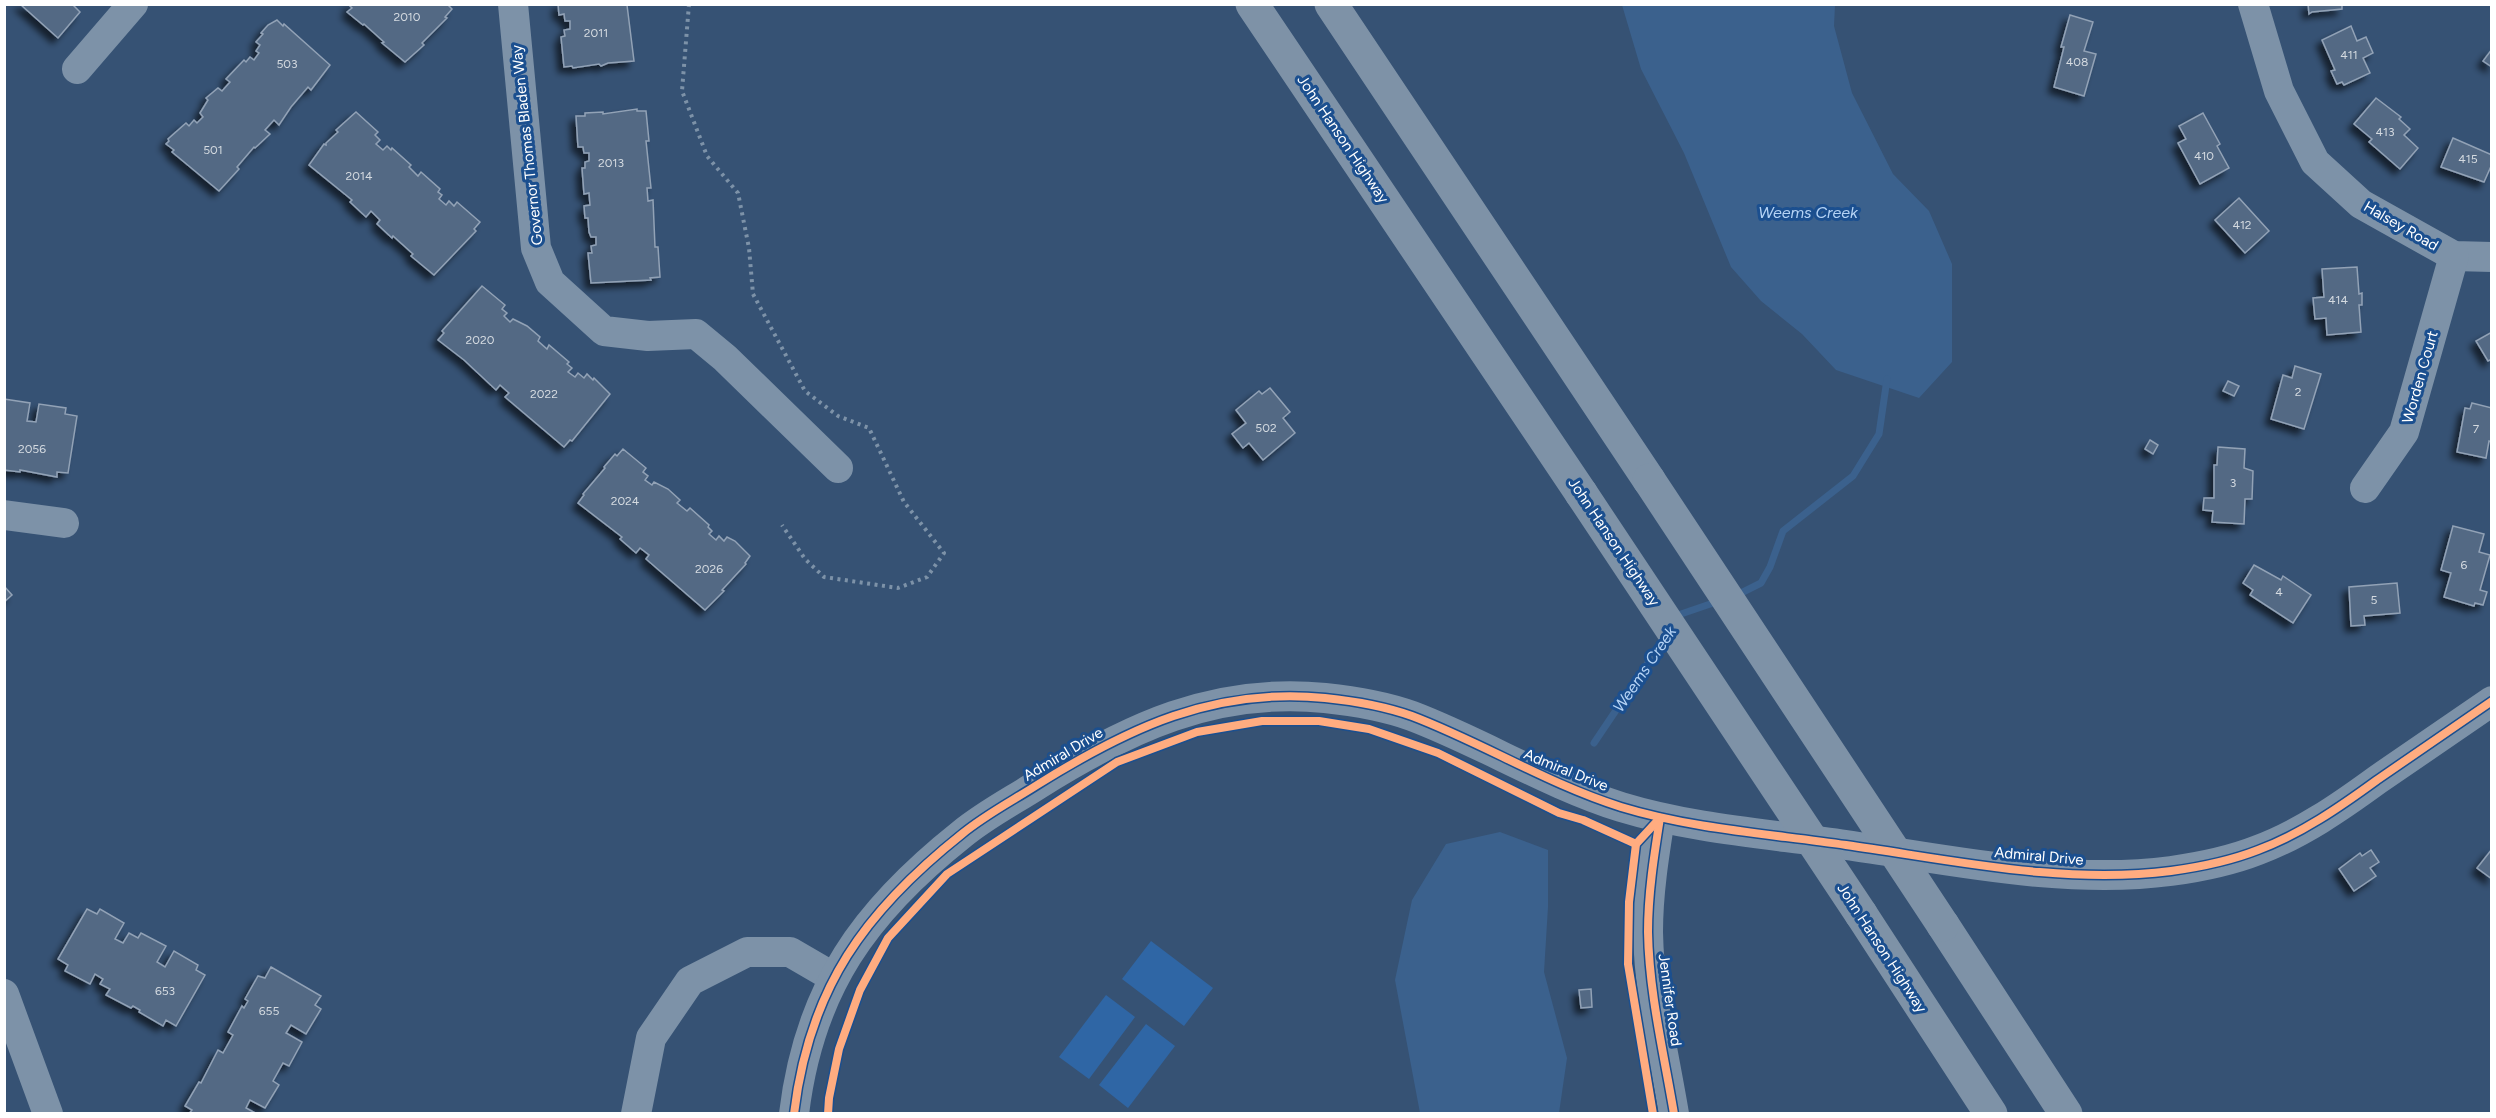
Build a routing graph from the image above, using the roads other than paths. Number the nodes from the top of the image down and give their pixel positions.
1 (133, 4) edge
2 (513, 4) edge
3 (1252, 4) edge
4 (1331, 4) edge
5 (2253, 4) edge
6 (77, 69) dead end
7 (2454, 256) junction
8 (2492, 257) edge
9 (838, 468) dead end
10 (2365, 488) dead end
11 (4, 515) edge
12 (64, 523) dead end
13 (2492, 701) edge
14 (1660, 818) junction
15 (833, 977) junction
16 (4, 994) edge
17 (48, 1113) edge
18 (636, 1113) edge
19 (794, 1113) edge
20 (1674, 1113) edge
21 (1991, 1113) edge
22 (2066, 1113) edge

1 - 6 street
2 - 9 street, Governor Thomas Bladen Way
3 - 21 highway, John Hanson Highway, bridge
4 - 22 highway, bridge
5 - 7 street, Halsey Road
7 - 8 street, Halsey Road
7 - 10 street, Worden Court
11 - 12 street
13 - 14 street, Admiral Drive
14 - 15 street, Admiral Drive
14 - 20 street, Jennifer Road
15 - 18 street
15 - 19 street, Admiral Drive
16 - 17 street

